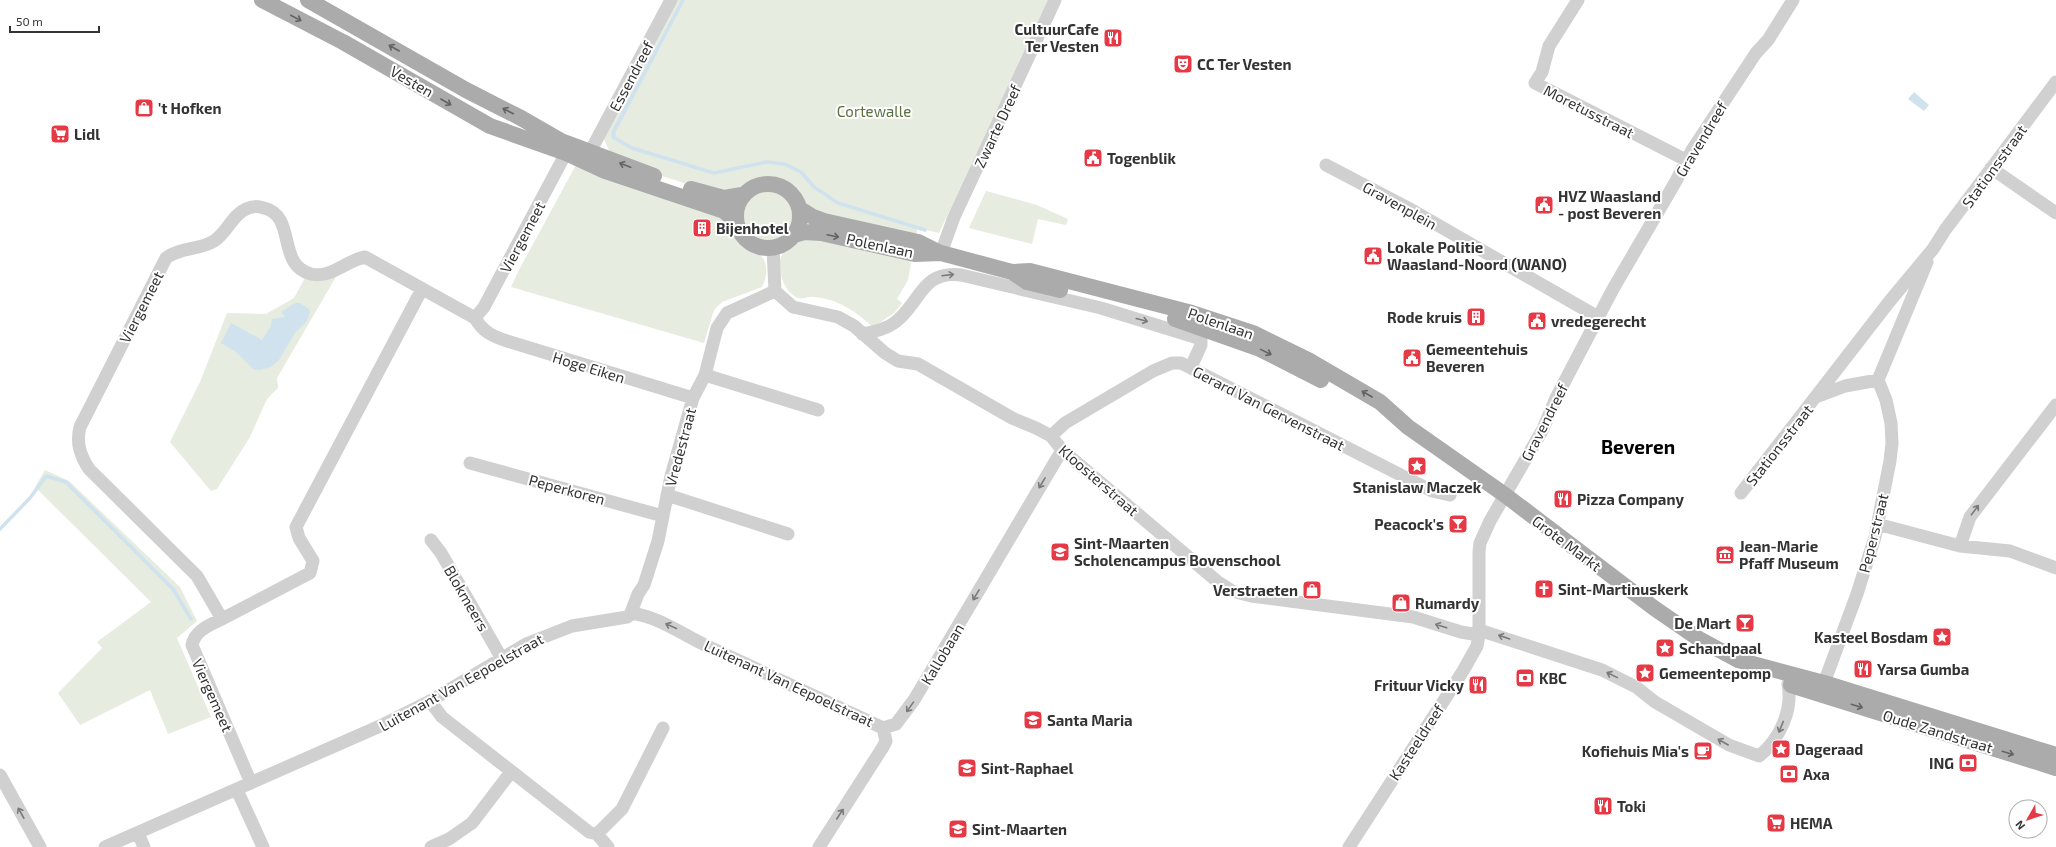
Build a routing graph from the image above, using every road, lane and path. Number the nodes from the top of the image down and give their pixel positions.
1 (262, 0) edge
2 (308, 0) edge
3 (671, 0) edge
4 (1055, 0) edge
5 (1578, 0) edge
6 (1794, 0) edge
7 (2056, 82) edge
8 (590, 152) junction
9 (566, 153) junction
10 (1686, 160) junction
11 (1326, 165) dead end
12 (1991, 168) junction
13 (742, 195) junction
14 (800, 209) junction
15 (2056, 213) edge
16 (736, 221) junction
17 (794, 235) junction
18 (773, 248) junction
19 (1933, 249) junction
20 (941, 253) junction
21 (1894, 288) junction
22 (422, 289) junction
23 (775, 291) junction
24 (1911, 300) junction
25 (1598, 317) junction
26 (475, 318) junction
27 (486, 333) joint
28 (862, 334) junction
29 (1191, 368) junction
30 (705, 374) junction
31 (1878, 380) junction
32 (1816, 397) junction
33 (693, 398) junction
34 (2056, 405) edge
35 (818, 410) dead end
36 (1051, 436) junction
37 (1062, 450) junction
38 (470, 463) dead end
39 (1741, 493) dead end
40 (667, 495) junction
41 (1450, 495) dead end
42 (1505, 496) junction
43 (663, 516) junction
44 (1877, 524) junction
45 (788, 534) dead end
46 (431, 540) dead end
47 (1960, 546) junction
48 (2056, 568) edge
49 (631, 613) junction
50 (222, 619) junction
51 (1479, 633) junction
52 (501, 657) junction
53 (1748, 664) junction
54 (1788, 684) junction
55 (1818, 685) junction
56 (430, 701) junction
57 (663, 728) dead end
58 (883, 728) junction
59 (2056, 755) edge
60 (2056, 768) edge
61 (512, 772) junction
62 (0, 775) edge
63 (251, 783) junction
64 (237, 790) junction
65 (138, 833) junction
66 (598, 834) junction
67 (40, 847) edge
68 (105, 847) edge
69 (144, 847) edge
70 (263, 847) edge
71 (431, 847) edge
72 (608, 847) edge
73 (819, 847) edge
74 (1349, 847) edge

1 -> 9 main road, Vesten
8 -> 2 main road, Vesten
3 - 8 street, Essendreef
4 - 20 street, Zwarte Dreef
5 - 10 street, Moretusstraat
6 - 10 street, Gravendreef
7 - 12 street, Stationsstraat
13 -> 8 main road, Vesten
9 - 16 main road, Vesten
9 - 26 street, Viergemeet
10 - 25 street, Gravendreef
11 - 25 street, Gravenplein
12 - 15 street
12 - 19 street, Stationsstraat
13 - 14 main road
13 - 16 main road
14 - 17 main road
14 - 20 main road, Polenlaan
16 - 18 main road
17 - 18 main road
17 -> 20 main road, Polenlaan
18 - 23 street
19 - 21 street, Stationsstraat
19 - 24 street, Stationsstraat
20 - 42 main road, Polenlaan
21 - 24 street
21 - 32 street, Stationsstraat
22 - 26 street, Viergemeet
22 - 50 street, Viergemeet
22 - 50 street, Viergemeet
23 - 28 street, Kloosterstraat
23 - 30 street, Vredestraat
24 - 31 street, Stationsstraat
25 - 42 street, Gravendreef
26 - 27 street, Viergemeet
27 - 33 street, Hoge Eiken
28 -> 29 street, Polenlaan
28 - 36 street, Kloosterstraat
29 - 36 street, Gerard Van Gervenstraat
29 - 41 street, Gerard Van Gervenstraat
30 - 33 street, Vredestraat
30 - 35 street
31 - 32 street, Stationsstraat
31 - 44 street, Peperstraat
32 - 39 street, Stationsstraat
33 - 40 street, Vredestraat
47 -> 34 street
36 - 37 street, Kloosterstraat
51 -> 37 street, Kloosterstraat
37 -> 58 street, Kallobaan
38 - 43 street, Peperkoren
40 - 43 street, Vredestraat
40 - 45 street
42 - 51 street
42 - 53 main road, Grote Markt
43 - 49 street, Vredestraat
44 - 47 street
44 - 55 street, Peperstraat
46 - 52 street, Blokmeers
47 - 48 street
49 - 52 street, Luitenant Van Eepoelstraat
58 -> 49 street, Luitenant Van Eepoelstraat
50 - 63 street, Viergemeet
54 -> 51 street
51 - 74 street, Kasteeldreef
52 - 56 street, Luitenant Van Eepoelstraat
53 - 54 main road, Grote Markt
53 - 55 main road, Grote Markt
54 - 55 main road, Grote Markt
55 - 59 main road, Oude Zandstraat
55 -> 60 main road, Oude Zandstraat
56 - 61 street
56 - 63 street, Luitenant Van Eepoelstraat
57 - 66 street
73 -> 58 street
61 - 66 street
61 - 71 street
67 -> 62 street
63 - 64 street, Luitenant Van Eepoelstraat
64 - 65 street, Luitenant Van Eepoelstraat
64 - 70 street
65 - 68 street, Luitenant Van Eepoelstraat
65 - 69 street
66 - 72 street

